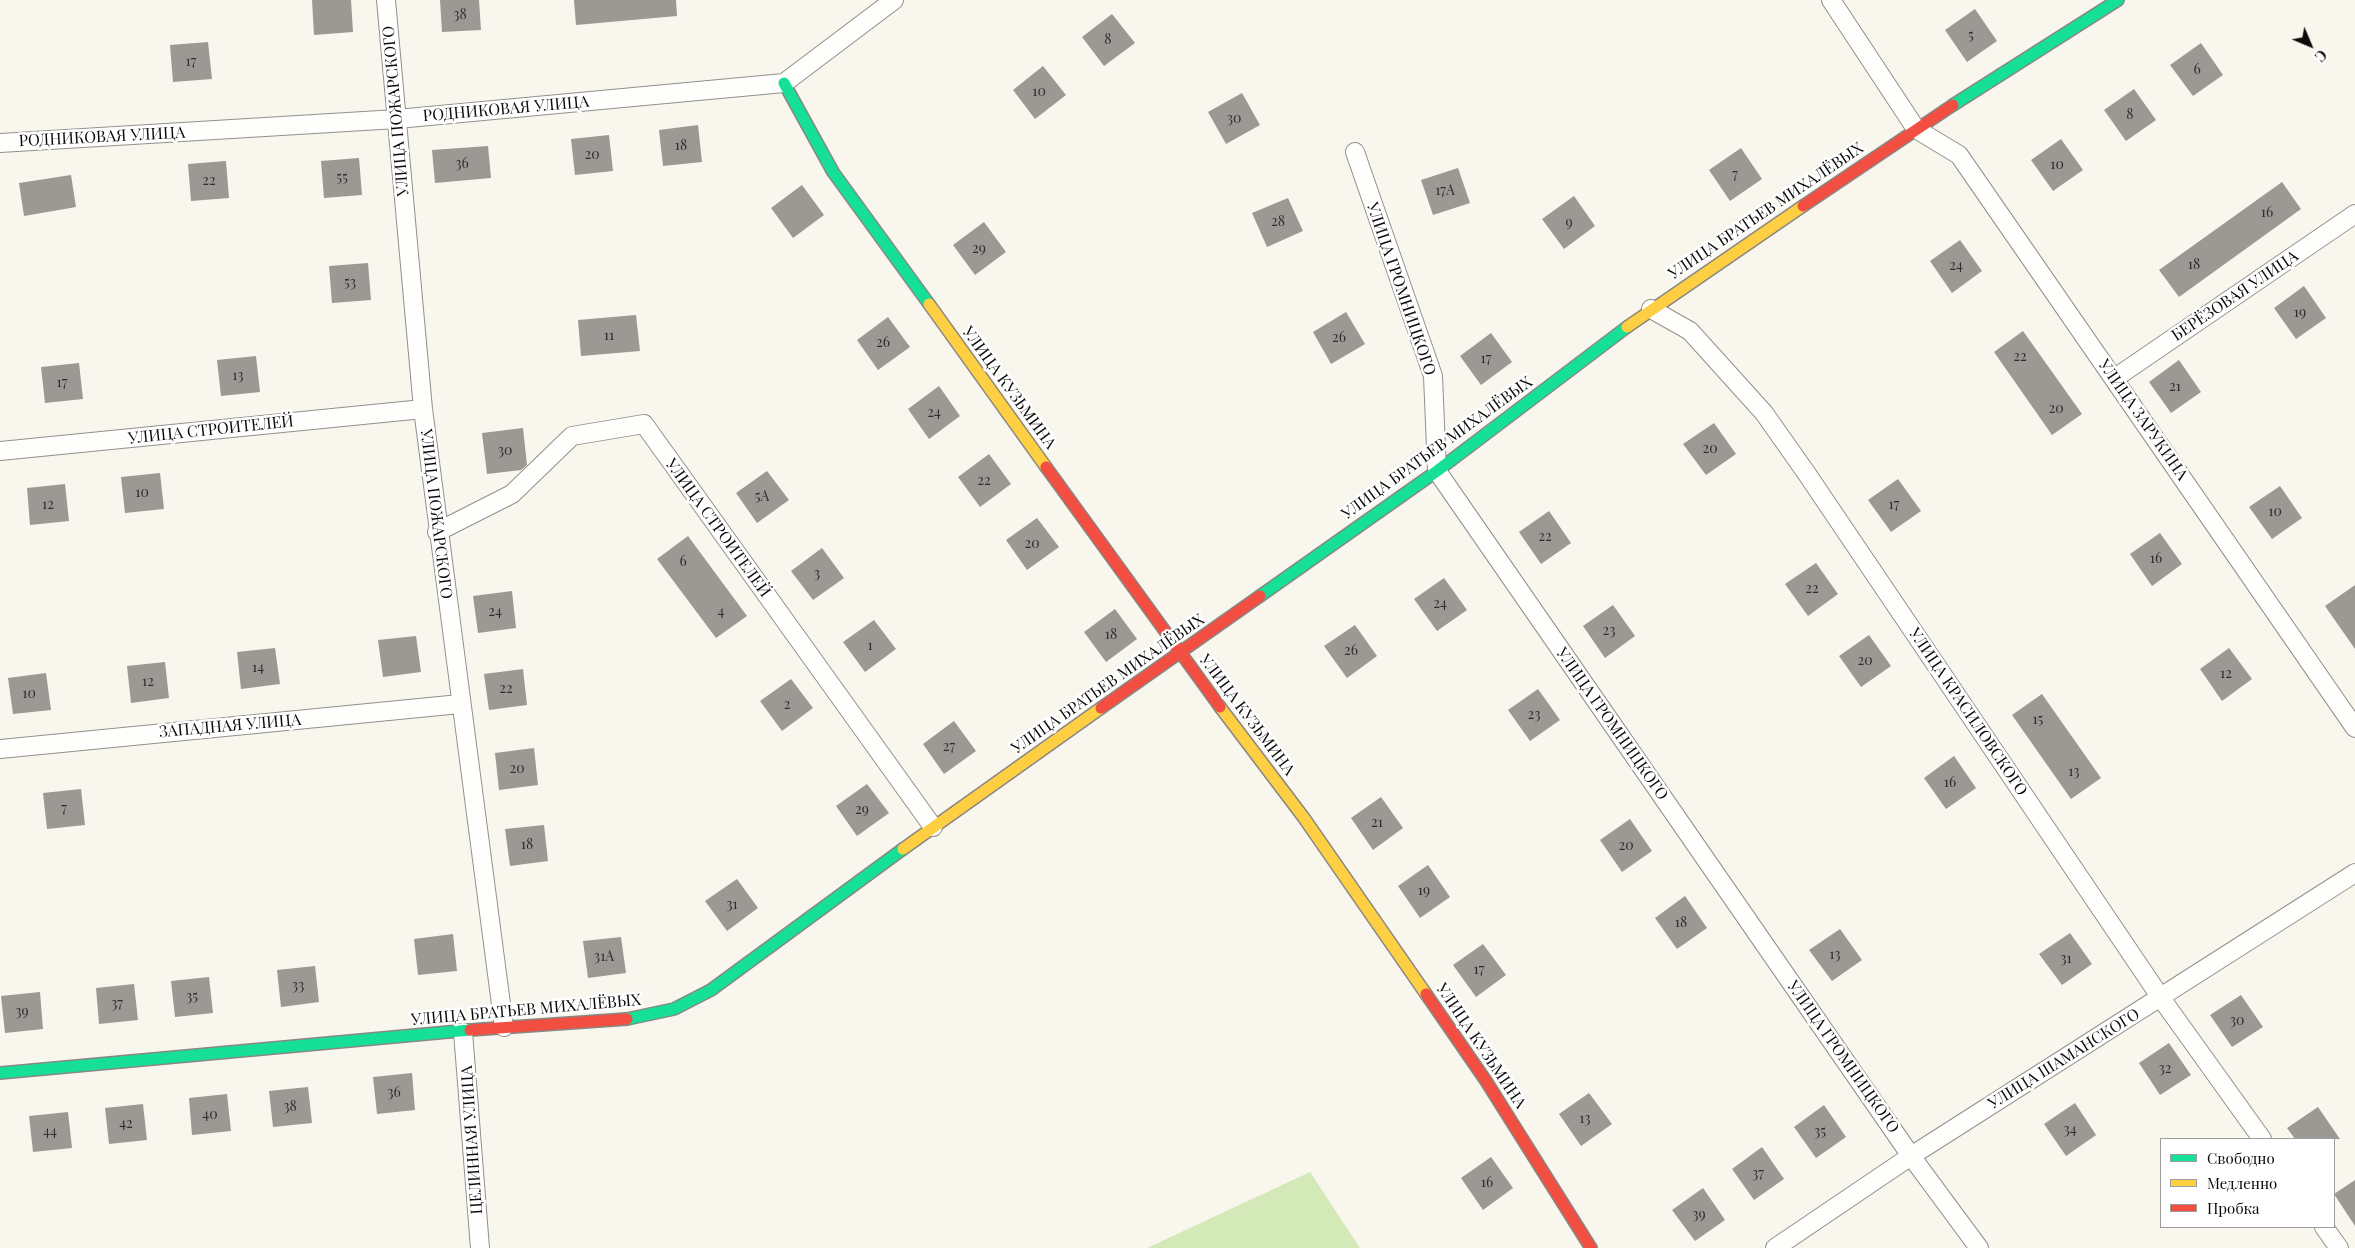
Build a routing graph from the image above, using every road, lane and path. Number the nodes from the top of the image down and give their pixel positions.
1 (386, 0) edge
2 (894, 0) edge
3 (1831, 0) edge
4 (2118, 0) edge
5 (784, 83) junction
6 (397, 119) junction
7 (1916, 129) junction
8 (0, 143) edge
9 (1355, 152) dead end
10 (2355, 214) edge
11 (1651, 309) junction
12 (2115, 378) junction
13 (423, 409) junction
14 (0, 450) edge
15 (1437, 471) junction
16 (437, 532) junction
17 (1180, 653) junction
18 (460, 704) junction
19 (2355, 728) edge
20 (0, 749) edge
21 (933, 827) junction
22 (2355, 873) edge
23 (2161, 998) junction
24 (504, 1027) junction
25 (464, 1032) junction
26 (0, 1073) edge
27 (2261, 1138) edge
28 (1911, 1156) junction
29 (2325, 1228) edge
30 (480, 1248) edge
31 (1591, 1248) edge
32 (1775, 1248) edge
33 (1979, 1248) edge
34 (2339, 1248) edge

1 - 6 street, УЛИЦА ПОЖАРСКОГО
2 - 5 street
3 - 7 street
4 - 7 street, УЛИЦА БРАТЬЕВ МИХАЛЁВЫХ
5 - 6 street, РОДНИКОВАЯ УЛИЦА
5 - 17 street, УЛИЦА КУЗЬМИНА
6 - 8 street, РОДНИКОВАЯ УЛИЦА
6 - 13 street, УЛИЦА ПОЖАРСКОГО
7 - 11 street, УЛИЦА БРАТЬЕВ МИХАЛЁВЫХ
7 - 12 street, УЛИЦА ЗАРУКИНА
9 - 15 street, УЛИЦА ГРОМНИЦКОГО
10 - 12 street, БЕРЁЗОВАЯ УЛИЦА
11 - 15 street, УЛИЦА БРАТЬЕВ МИХАЛЁВЫХ
11 - 23 street, УЛИЦА КРАСИЛОВСКОГО
12 - 19 street, УЛИЦА ЗАРУКИНА
13 - 14 street, УЛИЦА СТРОИТЕЛЕЙ
13 - 16 street, УЛИЦА ПОЖАРСКОГО
15 - 17 street, УЛИЦА БРАТЬЕВ МИХАЛЁВЫХ
15 - 28 street, УЛИЦА ГРОМНИЦКОГО
16 - 18 street, УЛИЦА ПОЖАРСКОГО
16 - 21 street, УЛИЦА СТРОИТЕЛЕЙ
17 - 21 street, УЛИЦА БРАТЬЕВ МИХАЛЁВЫХ
17 - 31 street, УЛИЦА КУЗЬМИНА
18 - 20 street, ЗАПАДНАЯ УЛИЦА
18 - 24 street, УЛИЦА ПОЖАРСКОГО
21 - 24 street, УЛИЦА БРАТЬЕВ МИХАЛЁВЫХ
22 - 23 street, УЛИЦА ШАМАНСКОГО
23 - 27 street, УЛИЦА КРАСИЛОВСКОГО
23 - 28 street, УЛИЦА ШАМАНСКОГО
24 - 25 street, УЛИЦА БРАТЬЕВ МИХАЛЁВЫХ
25 - 26 street, УЛИЦА БРАТЬЕВ МИХАЛЁВЫХ
25 - 30 street, ЦЕЛИННАЯ УЛИЦА
28 - 32 street, УЛИЦА ШАМАНСКОГО
28 - 33 street, УЛИЦА ГРОМНИЦКОГО
29 - 34 street

